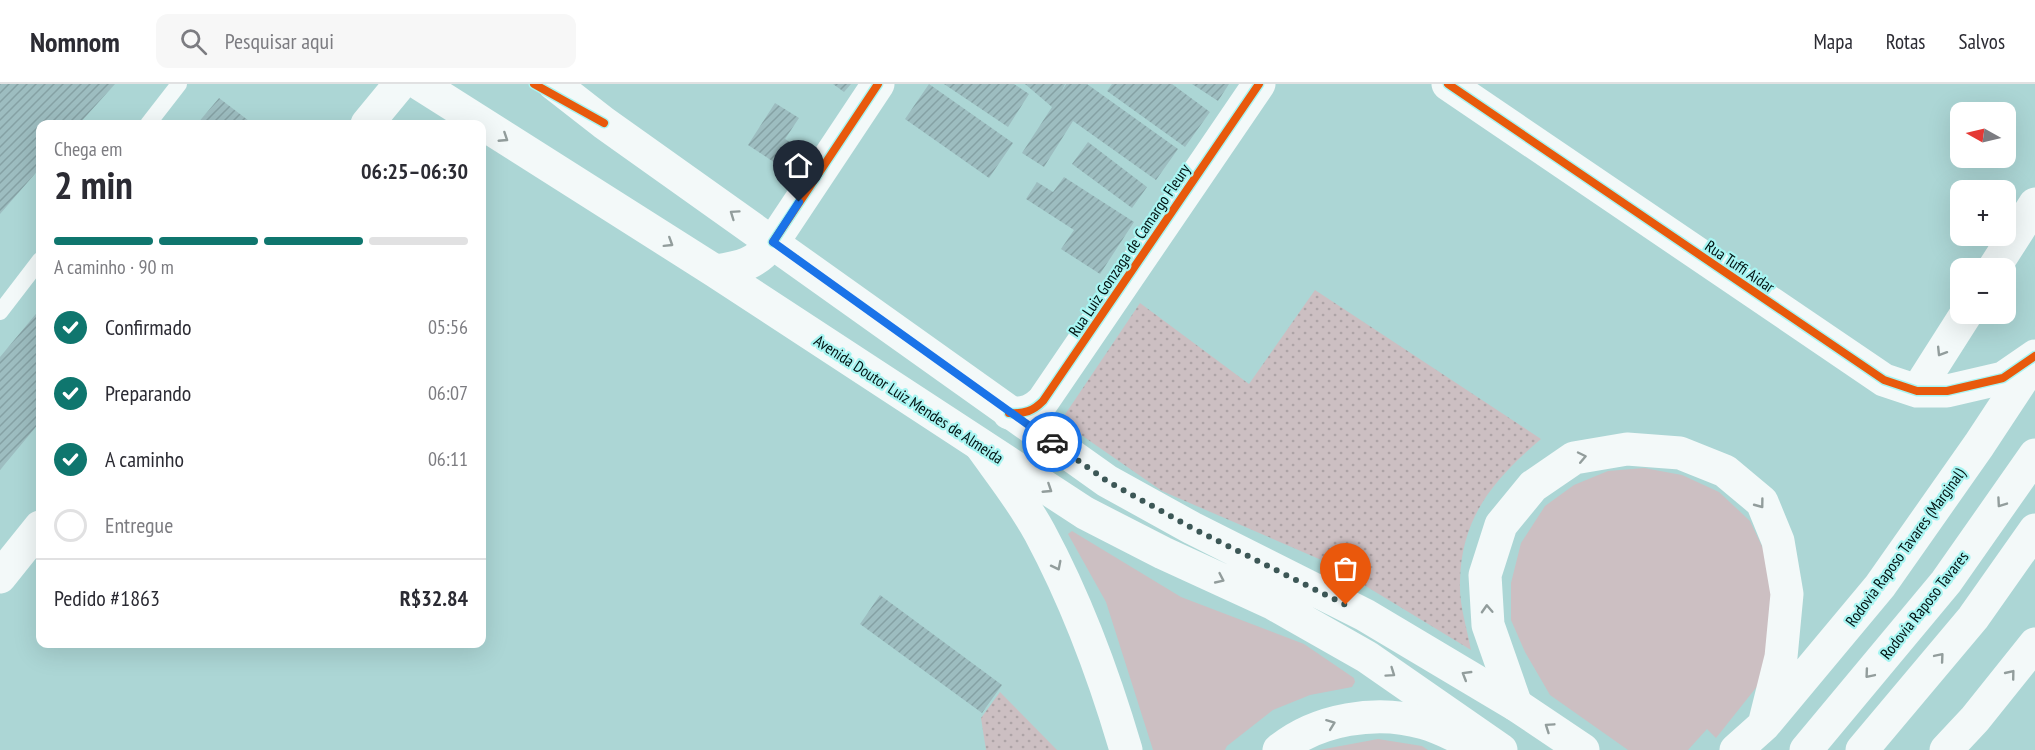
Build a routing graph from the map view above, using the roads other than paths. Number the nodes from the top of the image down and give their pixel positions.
1 (179, 84) edge
2 (400, 84) edge
3 (420, 84) edge
4 (554, 84) edge
5 (878, 84) edge
6 (1259, 84) edge
7 (1448, 84) edge
8 (150, 120) edge
9 (370, 120) edge
10 (477, 120) edge
11 (486, 126) edge
12 (2035, 204) edge
13 (773, 242) junction
14 (2000, 258) edge
15 (36, 265) edge
16 (715, 271) junction
17 (0, 312) edge
18 (1960, 324) edge
19 (2035, 358) edge
20 (1917, 390) junction
21 (1010, 412) junction
22 (981, 446) junction
23 (2035, 455) edge
24 (2035, 530) edge
25 (36, 532) edge
26 (0, 577) edge
27 (2035, 644) edge
28 (1516, 705) junction
29 (1764, 725) junction
30 (1126, 750) edge
31 (1279, 750) edge
32 (1483, 750) edge
33 (1501, 750) edge
34 (1583, 750) edge
35 (1736, 750) edge
36 (1806, 750) edge
37 (1862, 750) edge
38 (1946, 750) edge

1 - 8 lane
2 - 9 main road
3 -> 10 main road, Avenida Doutor Luiz Mendes de Almeida
13 -> 4 main road
5 - 13 main road
6 - 21 main road, Rua Luiz Gonzaga de Camargo Fleury
7 - 20 main road, Rua Tuffi Aidar
11 -> 16 main road, Avenida Doutor Luiz Mendes de Almeida
12 - 14 main road
13 - 16 main road
13 - 21 main road
15 - 17 lane
16 - 22 main road, Avenida Doutor Luiz Mendes de Almeida
18 -> 20 main road
19 - 20 main road, Rua Tuffi Aidar
19 - 29 main road, Rodovia Raposo Tavares (Marginal)
28 -> 21 main road
22 -> 30 main road
22 -> 33 main road, Avenida Doutor Luiz Mendes de Almeida
23 -> 36 main road, Rodovia Raposo Tavares
37 -> 24 main road
25 - 26 main road
38 -> 27 main road
28 -> 29 main road
34 -> 28 main road
29 - 35 main road
31 -> 32 main road

